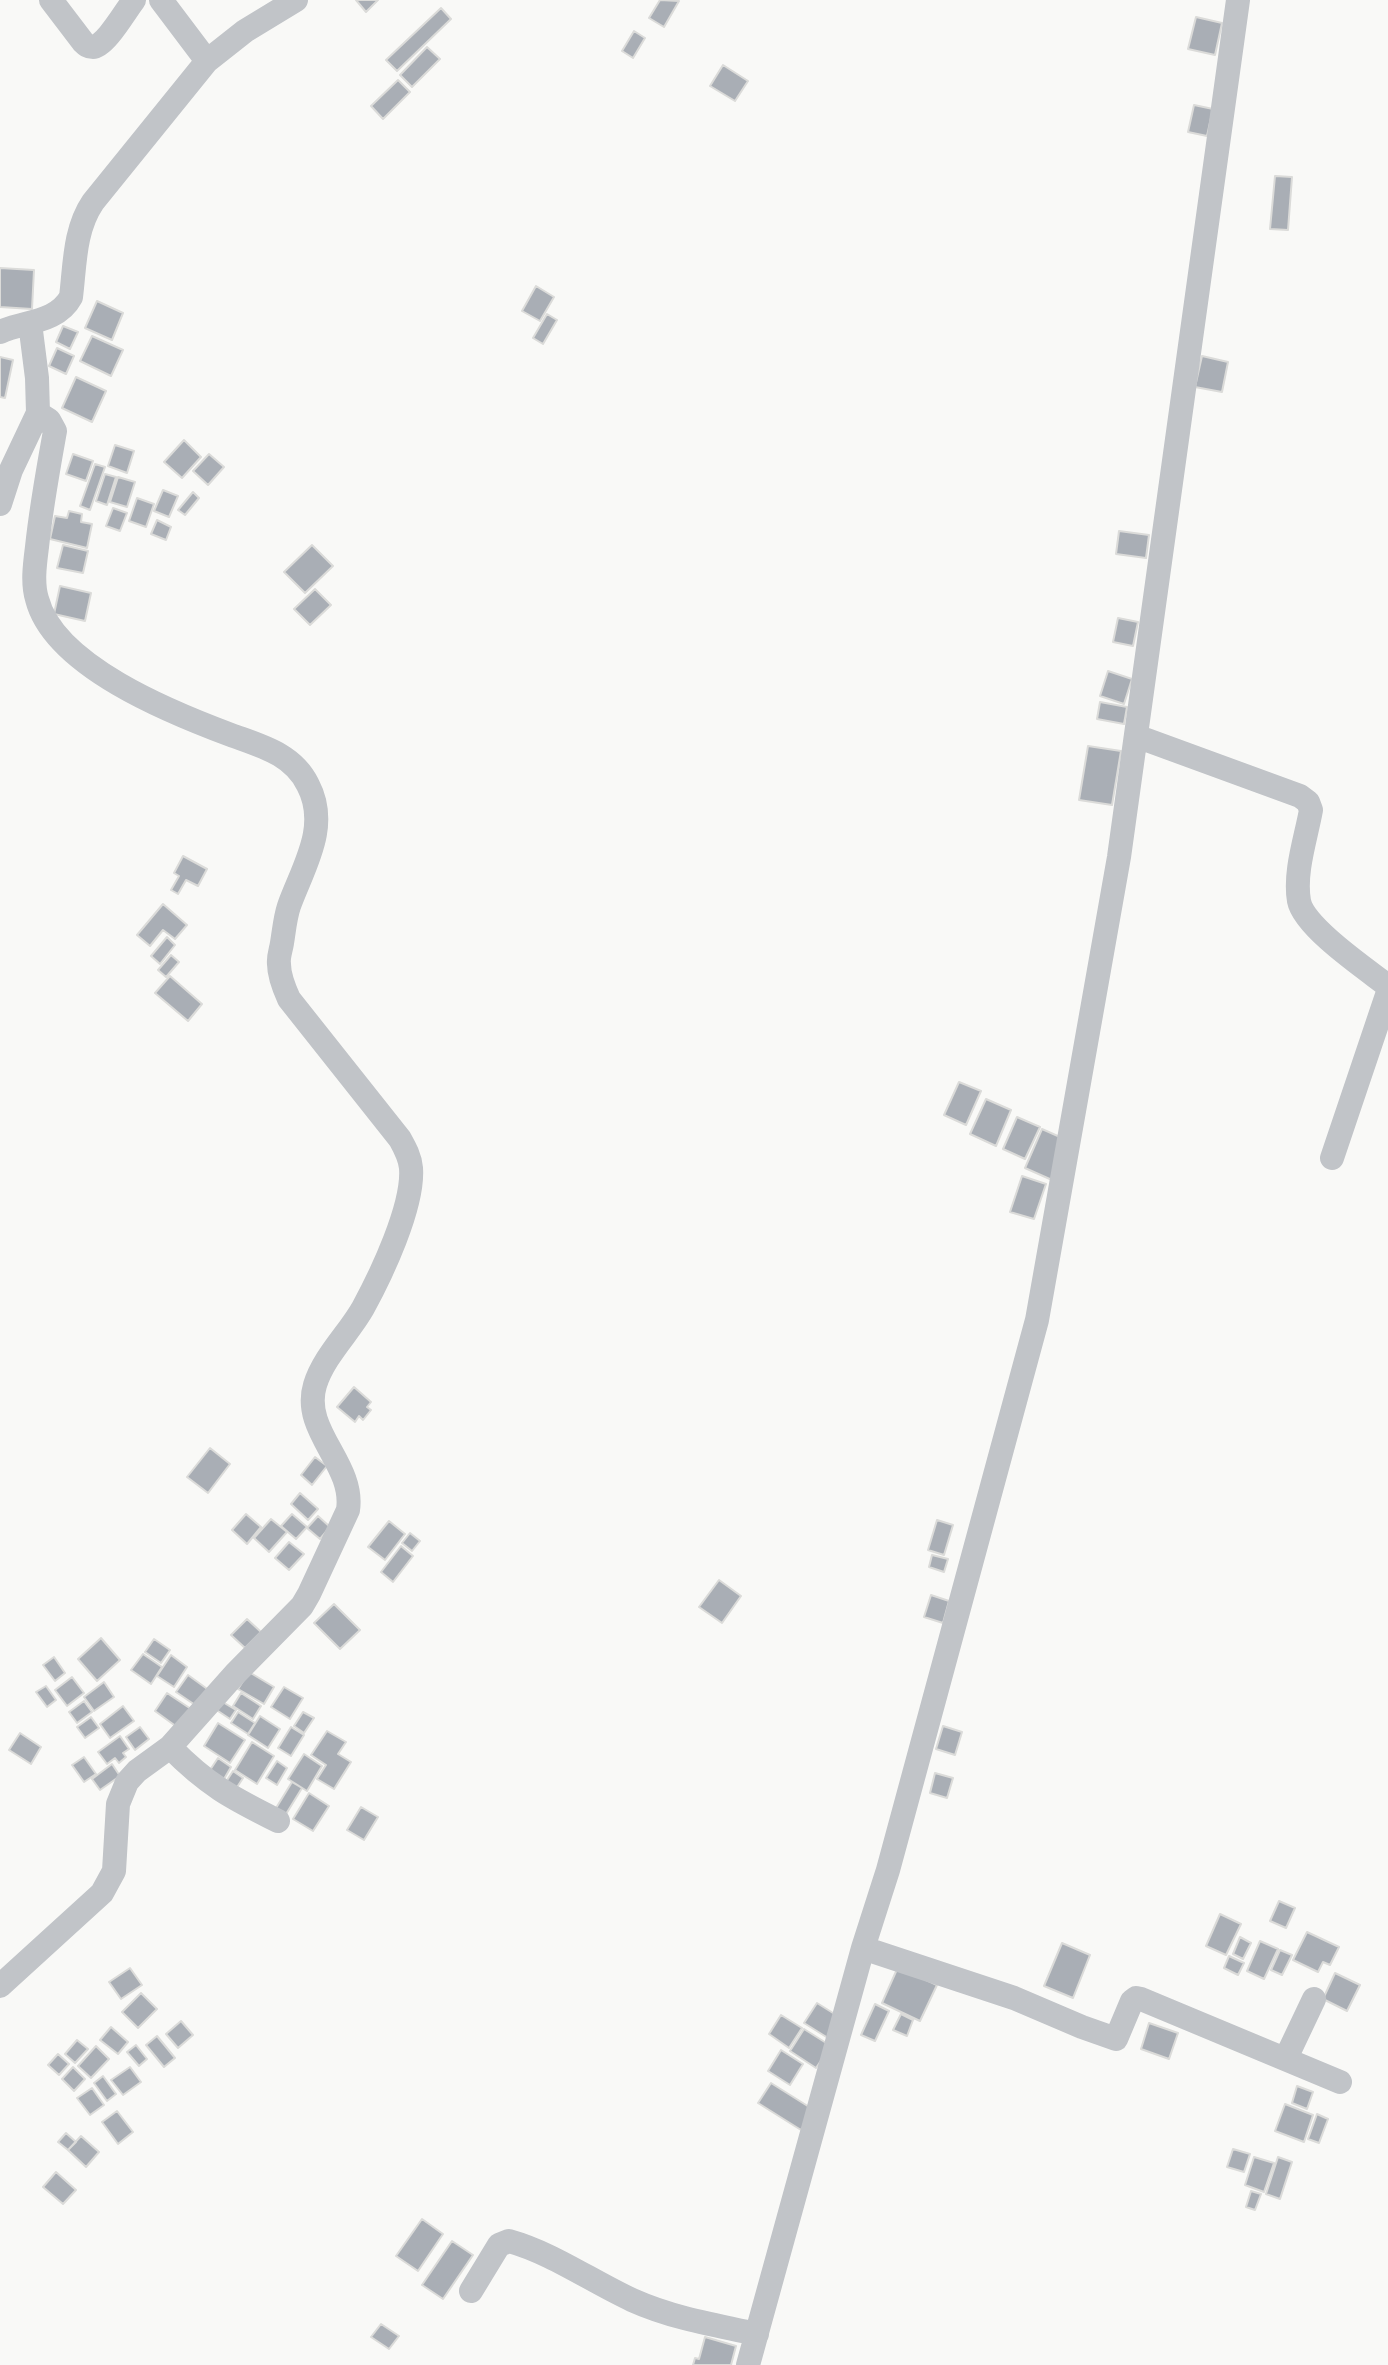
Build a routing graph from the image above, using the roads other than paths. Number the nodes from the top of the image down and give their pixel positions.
1 (51, 0) edge
2 (134, 0) edge
3 (161, 0) edge
4 (296, 0) edge
5 (1238, 0) edge
6 (207, 61) junction
7 (30, 323) junction
8 (0, 332) edge
9 (38, 413) junction
10 (0, 504) edge
11 (1136, 736) junction
12 (1388, 989) edge
13 (1332, 1158) dead end
14 (170, 1747) junction
15 (278, 1821) dead end
16 (863, 1948) junction
17 (0, 1986) edge
18 (1314, 1999) dead end
19 (1286, 2058) junction
20 (1340, 2082) dead end
21 (471, 2291) dead end
22 (757, 2334) junction
23 (748, 2365) edge

1 - 2 street
3 - 6 street
4 - 6 street
5 - 11 street
6 - 7 street
7 - 8 street
7 - 9 street
9 - 10 street
9 - 14 street
11 - 12 street
11 - 16 street
12 - 13 street
14 - 15 street
14 - 17 street
16 - 19 street
16 - 22 street
18 - 19 street
19 - 20 street
21 - 22 street
22 - 23 street

